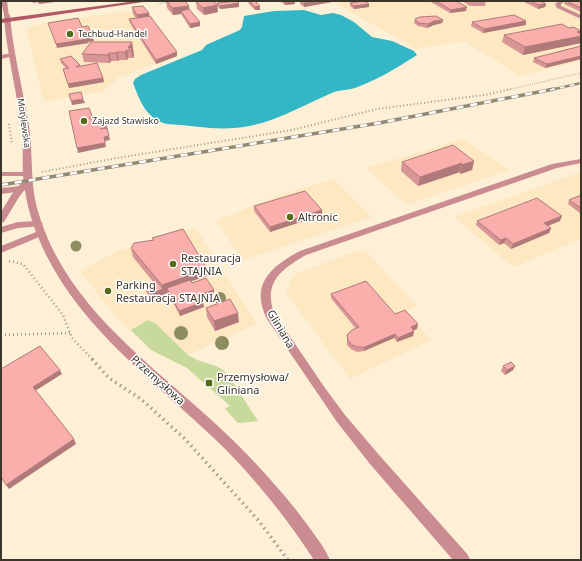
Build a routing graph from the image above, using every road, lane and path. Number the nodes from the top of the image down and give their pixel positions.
1 (4, 1) edge
2 (112, 1) edge
3 (147, 1) edge
4 (562, 1) edge
5 (581, 17) edge
6 (4, 18) edge
7 (12, 56) junction
8 (1, 57) edge
9 (581, 73) edge
10 (10, 123) dead end
11 (12, 146) dead end
12 (581, 161) edge
13 (1, 174) edge
14 (28, 177) junction
15 (21, 189) junction
16 (1, 191) edge
17 (1, 220) edge
18 (39, 229) junction
19 (1, 230) edge
20 (1, 250) edge
21 (4, 260) dead end
22 (70, 333) junction
23 (1, 336) edge
24 (288, 560) edge
25 (323, 560) edge
26 (463, 560) edge

1 - 6 street, Motylewska
2 - 6 main road
3 - 6 main road
4 - 5 street
6 - 7 street, Motylewska
7 - 8 street
7 - 14 street, Motylewska
9 - 14 path
10 - 11 path
12 - 26 street, Gliniana
13 - 14 street
14 - 15 street
14 - 18 street, Przemysłowa
15 - 16 street
15 - 17 street
18 - 19 street
18 - 20 street
18 - 25 street, Przemysłowa
21 - 22 path
22 - 23 path
22 - 24 path

